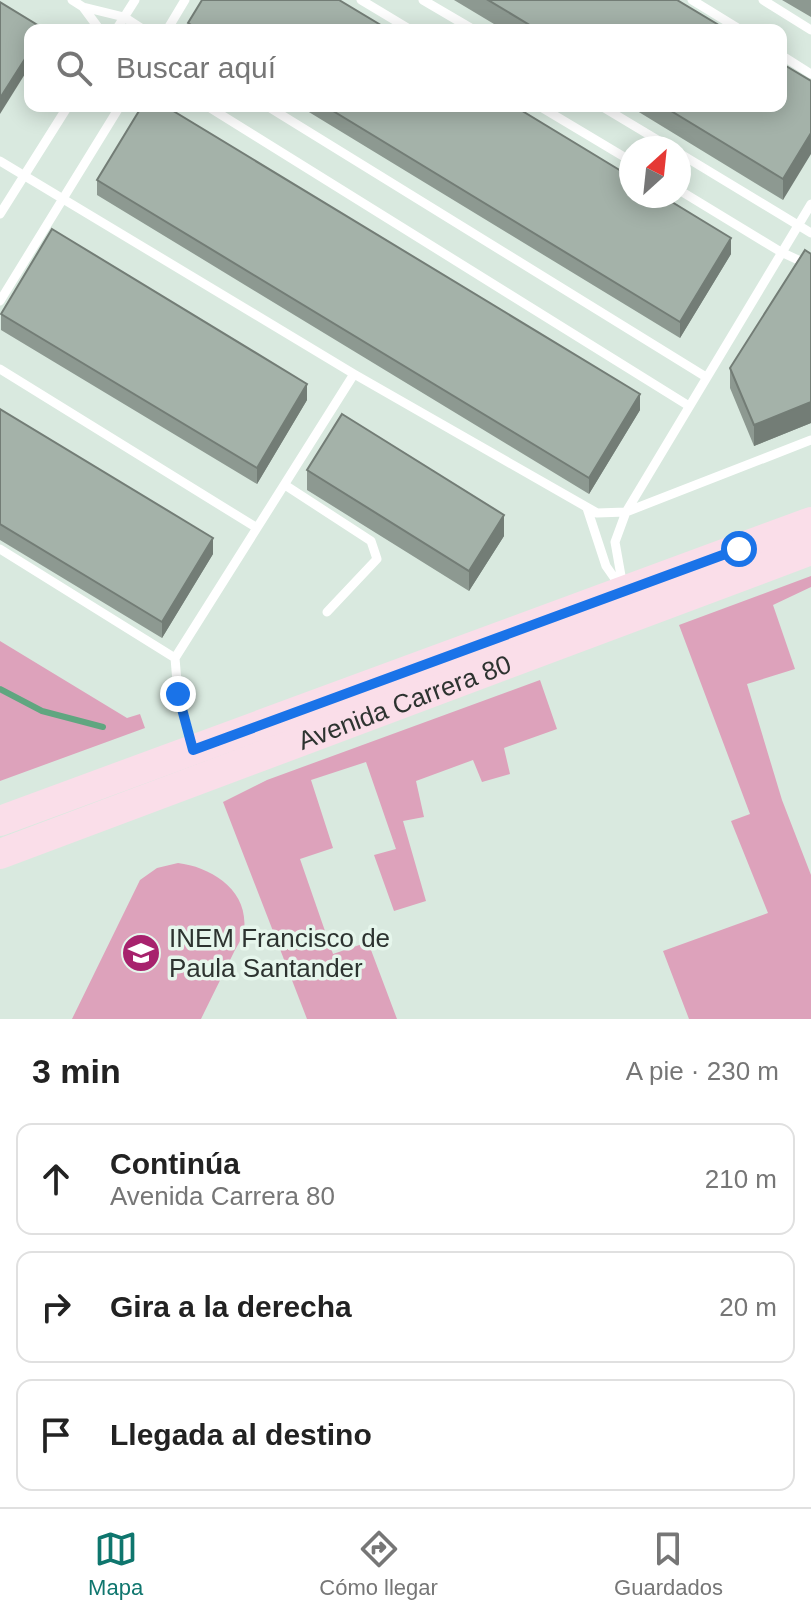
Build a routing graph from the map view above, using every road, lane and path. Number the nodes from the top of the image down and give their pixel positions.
1 (72, 0) edge
2 (135, 0) edge
3 (185, 0) edge
4 (361, 0) edge
5 (423, 0) edge
6 (692, 0) edge
7 (763, 0) edge
8 (83, 7) junction
9 (124, 17) junction
10 (96, 24) edge
11 (120, 24) edge
12 (135, 24) edge
13 (171, 24) edge
14 (401, 24) edge
15 (464, 24) edge
16 (731, 24) edge
17 (811, 30) edge
18 (787, 59) edge
19 (811, 74) edge
20 (64, 112) edge
21 (116, 112) edge
22 (217, 112) edge
23 (277, 112) edge
24 (549, 112) edge
25 (611, 112) edge
26 (651, 136) edge
27 (619, 154) edge
28 (691, 160) edge
29 (0, 161) edge
30 (24, 176) junction
31 (691, 197) edge
32 (62, 200) junction
33 (811, 204) edge
34 (0, 214) edge
35 (798, 225) junction
36 (811, 233) edge
37 (781, 252) junction
38 (811, 266) edge
39 (0, 301) edge
40 (0, 369) edge
41 (354, 374) junction
42 (706, 377) junction
43 (689, 406) junction
44 (811, 440) edge
45 (285, 485) junction
46 (587, 508) junction
47 (626, 512) junction
48 (811, 522) edge
49 (257, 528) junction
50 (0, 549) edge
51 (811, 550) edge
52 (628, 605) junction
53 (327, 612) dead end
54 (175, 658) junction
55 (193, 750) junction
56 (203, 779) junction
57 (0, 821) edge
58 (0, 854) edge

1 - 8 lane
2 - 9 lane
3 - 13 lane
4 - 14 lane
5 - 15 lane
6 - 16 lane
7 - 17 lane
8 - 9 lane
8 - 10 lane
9 - 11 lane
9 - 12 lane
18 - 19 lane
20 - 30 lane
21 - 32 lane
22 - 43 lane
23 - 42 lane
24 - 27 lane
25 - 26 lane
28 - 35 lane
29 - 30 lane
30 - 32 lane
30 - 34 lane
31 - 37 lane
32 - 39 lane
32 - 41 lane
33 - 35 lane
35 - 36 lane
35 - 37 lane
37 - 38 lane
37 - 42 lane
40 - 49 lane
41 - 45 lane
41 - 46 lane
42 - 43 lane
43 - 47 lane
44 - 47 lane
45 - 49 lane
45 - 53 lane
46 - 47 lane
46 - 52 lane
47 - 52 lane
48 - 52 main road, Avenida Carrera 80
49 - 54 lane
50 - 54 lane
51 - 52 main road, Avenida Carrera 80
52 - 55 main road, Avenida Carrera 80
52 - 56 main road, Avenida Carrera 80
54 - 55 lane
55 - 56 main road
55 - 57 main road, Avenida Carrera 80
56 - 58 main road, Avenida Carrera 80

